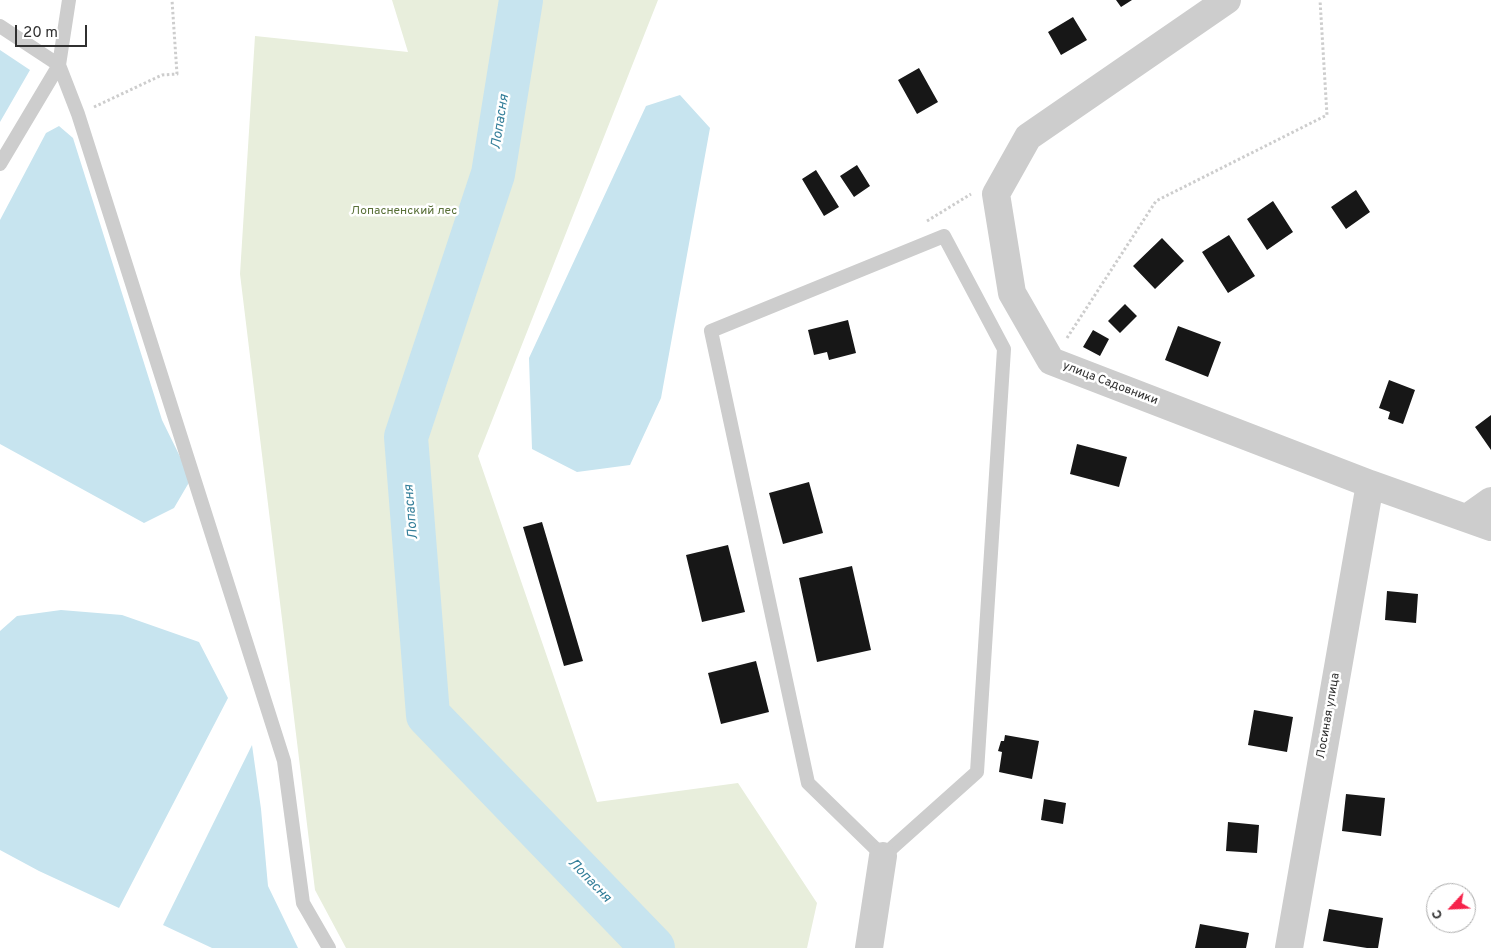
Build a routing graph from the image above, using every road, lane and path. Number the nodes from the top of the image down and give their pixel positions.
1 (70, 0) edge
2 (172, 0) edge
3 (1227, 0) edge
4 (1320, 0) edge
5 (0, 26) edge
6 (59, 65) junction
7 (78, 114) junction
8 (0, 164) edge
9 (996, 194) junction
10 (921, 225) dead end
11 (1051, 361) junction
12 (1370, 484) junction
13 (1491, 500) edge
14 (1479, 522) edge
15 (883, 856) junction
16 (329, 948) edge
17 (869, 948) edge
18 (1289, 948) edge

1 - 6 lane
2 - 7 path
3 - 9 street
4 - 11 path
5 - 6 lane
6 - 7 lane
6 - 8 lane
7 - 16 lane
9 - 10 path
9 - 11 street, улица Садовники
11 - 12 street, улица Садовники
12 - 14 street, улица Садовники
12 - 18 street, Лосиная улица
13 - 14 street
15 - 15 lane
15 - 17 street

